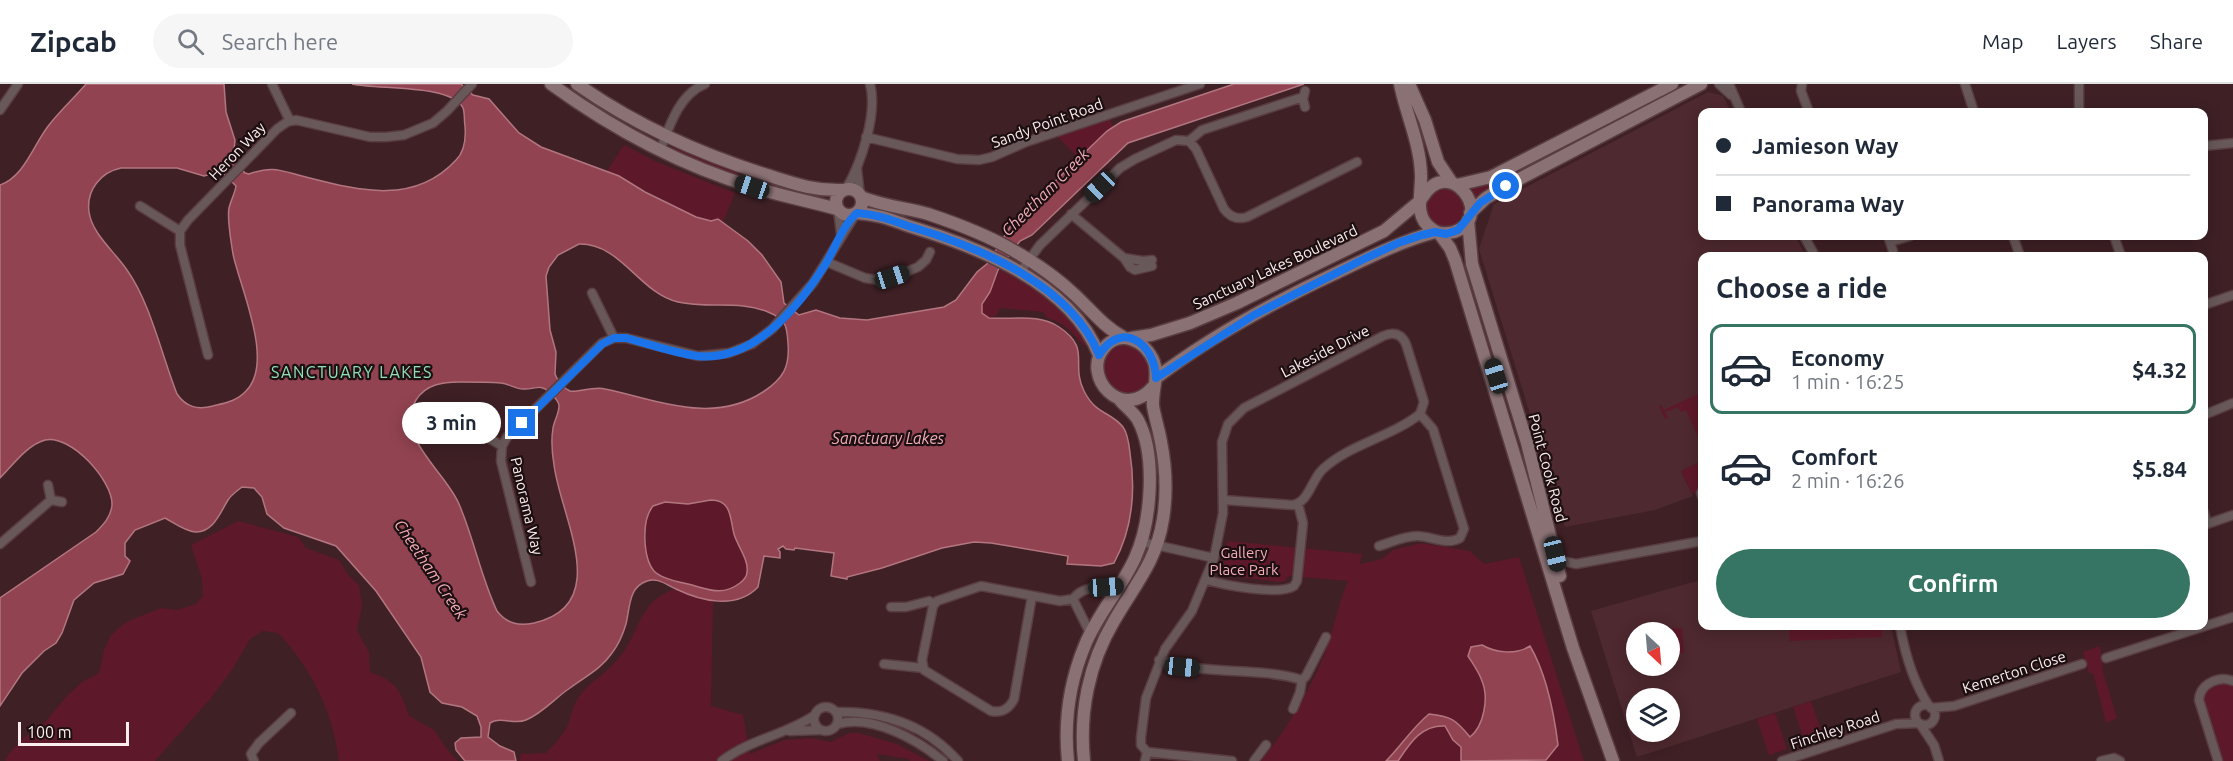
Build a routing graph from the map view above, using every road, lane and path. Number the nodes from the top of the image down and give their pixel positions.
1 (18, 84) edge
2 (272, 84) edge
3 (551, 84) edge
4 (577, 84) edge
5 (705, 84) edge
6 (870, 84) edge
7 (1200, 84) edge
8 (1400, 84) edge
9 (1409, 84) edge
10 (1672, 84) edge
11 (1701, 84) edge
12 (1719, 84) edge
13 (1730, 84) edge
14 (1802, 84) edge
15 (1965, 84) edge
16 (2079, 84) edge
17 (469, 87) edge
18 (1734, 98) junction
19 (1305, 107) dead end
20 (1739, 108) edge
21 (1807, 108) edge
22 (1973, 108) edge
23 (2079, 108) edge
24 (0, 110) edge
25 (290, 121) junction
26 (1574, 134) junction
27 (666, 136) junction
28 (866, 137) junction
29 (1189, 141) junction
30 (2233, 143) edge
31 (1583, 146) junction
32 (2208, 146) edge
33 (660, 151) junction
34 (1358, 162) dead end
35 (857, 168) junction
36 (1455, 184) junction
37 (844, 189) junction
38 (861, 196) junction
39 (1421, 199) junction
40 (140, 206) dead end
41 (838, 209) junction
42 (856, 214) junction
43 (1071, 214) junction
44 (1469, 217) junction
45 (180, 231) junction
46 (1437, 232) junction
47 (841, 235) junction
48 (930, 252) dead end
49 (1029, 259) junction
50 (827, 262) junction
51 (1153, 262) dead end
52 (1020, 272) junction
53 (592, 293) dead end
54 (2233, 295) edge
55 (2208, 303) edge
56 (614, 338) junction
57 (1127, 338) junction
58 (1497, 346) junction
59 (208, 355) dead end
60 (1099, 355) junction
61 (1154, 383) junction
62 (1120, 400) junction
63 (2233, 404) edge
64 (2208, 413) edge
65 (1420, 414) junction
66 (463, 422) dead end
67 (1512, 445) junction
68 (502, 446) junction
69 (48, 485) dead end
70 (51, 500) junction
71 (1224, 500) junction
72 (1538, 501) junction
73 (62, 502) dead end
74 (1298, 504) junction
75 (2233, 515) edge
76 (2208, 523) edge
77 (1462, 536) junction
78 (1142, 542) junction
79 (1698, 542) edge
80 (0, 543) edge
81 (1470, 543) dead end
82 (1157, 545) junction
83 (1379, 546) dead end
84 (1555, 554) junction
85 (1215, 558) junction
86 (1576, 564) junction
87 (1128, 573) junction
88 (1561, 578) junction
89 (1206, 580) junction
90 (531, 582) dead end
91 (1141, 582) junction
92 (1119, 586) junction
93 (1032, 596) junction
94 (1073, 599) junction
95 (934, 604) junction
96 (891, 607) dead end
97 (2232, 617) edge
98 (2208, 625) edge
99 (1901, 630) edge
100 (2192, 630) edge
101 (1090, 633) junction
102 (1573, 634) junction
103 (1326, 637) dead end
104 (1105, 638) junction
105 (2106, 658) dead end
106 (1159, 660) junction
107 (884, 664) dead end
108 (2082, 664) dead end
109 (924, 668) junction
110 (1302, 680) junction
111 (2233, 681) edge
112 (1917, 687) junction
113 (1954, 706) junction
114 (1930, 707) junction
115 (1293, 709) dead end
116 (1916, 711) junction
117 (836, 712) junction
118 (291, 713) dead end
119 (815, 715) junction
120 (1934, 719) junction
121 (1919, 723) junction
122 (838, 724) junction
123 (1896, 724) junction
124 (820, 730) junction
125 (786, 731) junction
126 (938, 742) junction
127 (1266, 745) dead end
128 (1934, 745) junction
129 (930, 751) junction
130 (1146, 756) edge
131 (1612, 759) edge
132 (254, 761) edge
133 (722, 761) edge
134 (943, 761) edge
135 (958, 761) edge
136 (1068, 761) edge
137 (1084, 761) edge
138 (1232, 761) edge
139 (1254, 761) edge
140 (1782, 761) edge
141 (1939, 761) edge
142 (2102, 761) edge
143 (2120, 761) edge
144 (2218, 761) edge

1 - 24 street
2 - 25 street
3 - 33 street
4 - 27 street
5 - 27 street
6 - 28 street
7 - 28 street, Sandy Point Road
8 - 39 street
9 - 36 street
10 - 26 street
11 - 31 street
12 - 18 street
13 - 18 street
14 - 21 street
15 - 22 street
16 - 23 street
17 - 25 street
18 - 20 street
19 - 29 street
25 - 45 street, Heron Way
26 - 31 street
26 - 36 street
27 - 33 street
27 - 37 street
28 - 35 street
29 - 34 street
29 - 43 street
30 - 32 street
31 - 44 street
33 - 41 street
35 - 37 street
35 - 38 street
36 - 39 street
36 - 44 street
37 - 38 street
37 - 41 street
38 - 42 street
38 - 49 street
39 - 46 street
39 - 57 street, Sanctuary Lakes Boulevard
40 - 45 street
41 - 42 street
41 - 47 street
42 - 47 street
42 - 52 street
43 - 49 street
43 - 51 street
44 - 46 street
44 - 58 street, Point Cook Road
45 - 59 street
46 - 61 street, Sanctuary Lakes Boulevard
46 - 67 street, Point Cook Road
47 - 50 street
48 - 50 street
49 - 52 street
49 - 57 street
50 - 56 street
52 - 60 street
53 - 56 street
54 - 55 street
56 - 68 street, Panorama Way
57 - 60 street
57 - 61 street
58 - 67 street
58 - 72 street, Point Cook Road
60 - 62 street
61 - 62 street
61 - 82 street
62 - 78 street
63 - 64 street
65 - 71 street, Lakeside Drive
65 - 74 street
65 - 77 street
66 - 68 street
67 - 72 street, Point Cook Road
68 - 90 street, Panorama Way
69 - 70 street
70 - 73 street
70 - 80 street
71 - 74 street
71 - 85 street, Lakeside Drive
72 - 84 street, Point Cook Road
72 - 102 street, Point Cook Road
74 - 89 street
75 - 76 street
77 - 81 street
77 - 83 street
78 - 82 street
78 - 87 street
79 - 86 street
82 - 85 street
82 - 91 street
84 - 86 street
84 - 88 street, Point Cook Road
85 - 89 street, Lakeside Drive
86 - 88 street
87 - 91 street
87 - 92 street
88 - 102 street, Point Cook Road
89 - 106 street, Lakeside Drive
91 - 104 street
92 - 94 street
92 - 101 street
93 - 94 street
93 - 95 street
93 - 109 street
94 - 101 street
95 - 96 street
95 - 109 street
97 - 98 street
99 - 112 street
100 - 105 street
101 - 104 street
101 - 136 street
102 - 131 street, Point Cook Road
103 - 110 street
104 - 137 street
106 - 110 street
106 - 130 street, Lakeside Drive
107 - 109 street
108 - 113 street, Kemerton Close
110 - 115 street
111 - 144 street
112 - 114 street
112 - 116 street
113 - 114 street, Kemerton Close
113 - 120 street, Kemerton Close
114 - 116 street
114 - 120 street
116 - 121 street
116 - 123 street, Finchley Road
117 - 119 street
117 - 122 street
117 - 126 street
118 - 132 street
119 - 124 street
119 - 125 street
120 - 121 street
120 - 128 street
121 - 123 street, Finchley Road
121 - 128 street
122 - 124 street
122 - 129 street
123 - 140 street, Finchley Road
124 - 125 street
125 - 133 street
126 - 129 street
126 - 135 street
127 - 139 street
128 - 141 street
129 - 134 street
130 - 138 street
142 - 143 street

